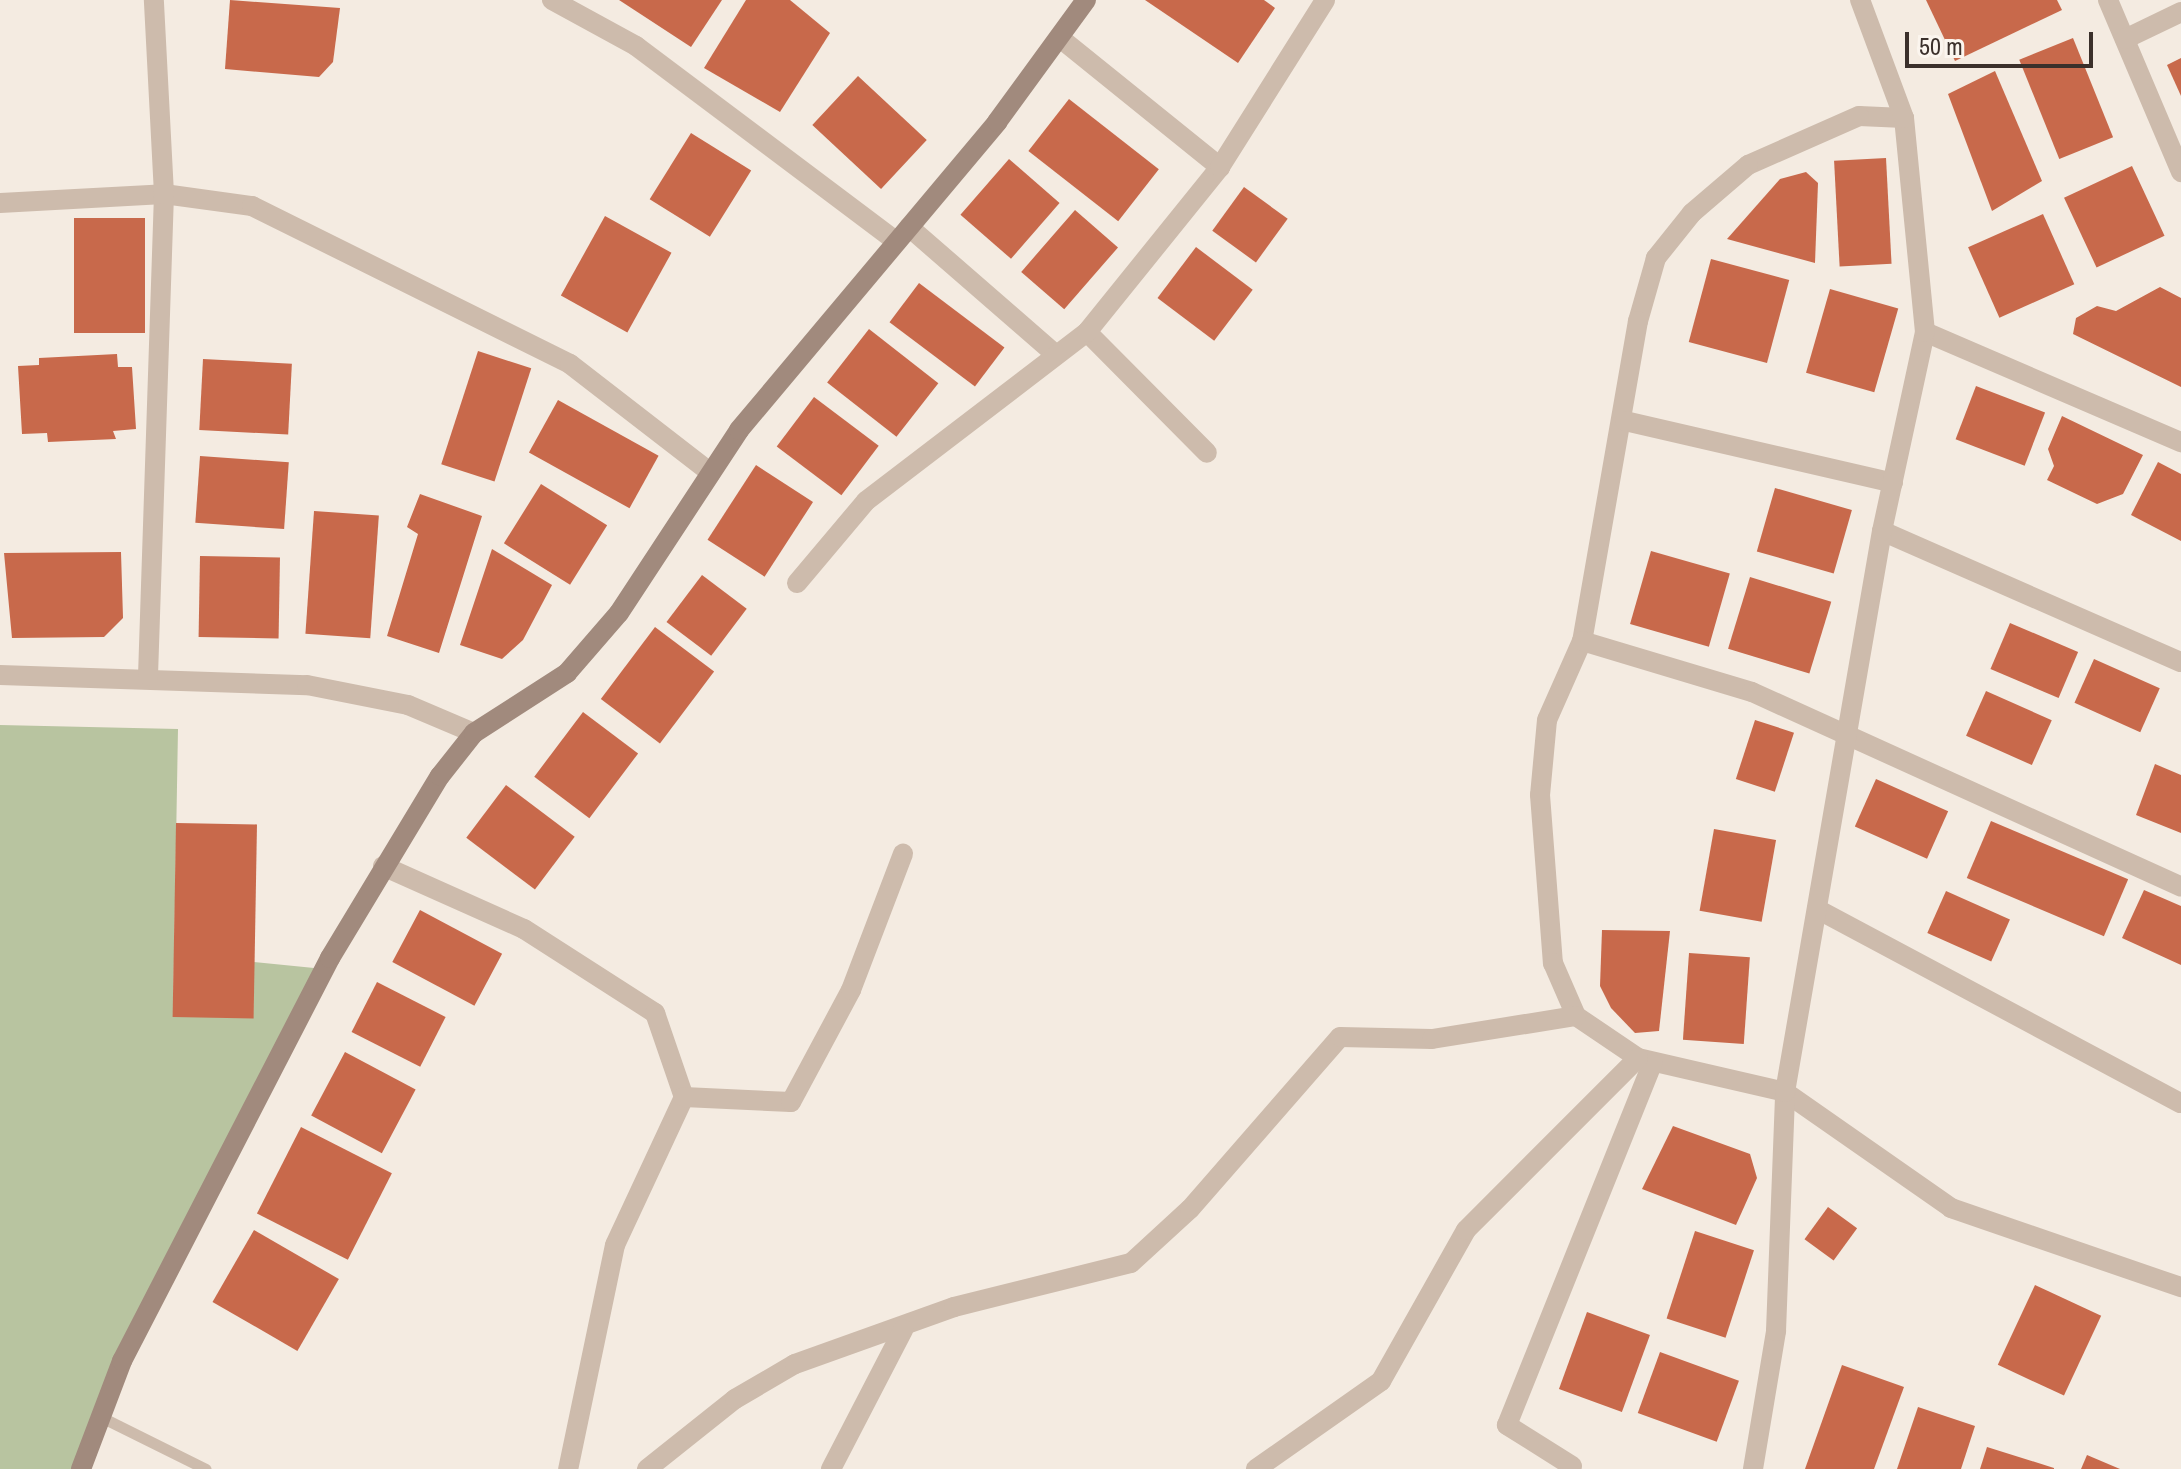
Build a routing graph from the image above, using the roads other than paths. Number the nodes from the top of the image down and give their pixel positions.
1 (154, 0) edge
2 (552, 0) edge
3 (1325, 0) edge
4 (1860, 0) edge
5 (2108, 0) edge
6 (1077, 4) edge
7 (2181, 12) edge
8 (1060, 38) junction
9 (2125, 39) junction
10 (1904, 118) junction
11 (1220, 167) junction
12 (2181, 172) edge
13 (164, 194) junction
14 (0, 203) edge
15 (903, 234) junction
16 (1087, 332) junction
17 (1925, 332) junction
18 (1056, 355) junction
19 (1625, 421) junction
20 (2181, 442) edge
21 (1207, 453) dead end
22 (711, 473) junction
23 (1893, 483) junction
24 (1882, 531) junction
25 (797, 583) dead end
26 (1582, 641) junction
27 (2181, 662) edge
28 (0, 675) edge
29 (148, 676) junction
30 (474, 733) junction
31 (1848, 736) junction
32 (903, 854) dead end
33 (383, 866) junction
34 (2181, 887) edge
35 (1817, 909) junction
36 (1576, 1016) junction
37 (1645, 1060) junction
38 (1785, 1092) junction
39 (684, 1097) junction
40 (2181, 1103) edge
41 (2181, 1287) edge
42 (903, 1330) junction
43 (98, 1416) junction
44 (1575, 1468) edge
45 (81, 1469) edge
46 (206, 1469) edge
47 (568, 1469) edge
48 (647, 1469) edge
49 (831, 1469) edge
50 (1256, 1469) edge
51 (1753, 1469) edge

1 - 13 street
2 - 15 street
3 - 11 street
4 - 10 street
5 - 9 street
6 - 8 main road
7 - 9 street
8 - 11 street
8 - 15 main road
9 - 12 street
10 - 17 street
10 - 19 street
11 - 16 street
13 - 14 street
13 - 22 street
13 - 29 street
15 - 18 street
15 - 22 main road
16 - 18 street
16 - 21 street
17 - 20 street
17 - 23 street
18 - 25 street
19 - 23 street
19 - 26 street
22 - 30 main road
23 - 24 street
24 - 27 street
24 - 31 street
26 - 31 street
26 - 36 street
28 - 29 street
29 - 30 street
30 - 33 main road
31 - 34 street
31 - 35 street
32 - 39 street
33 - 39 street
33 - 43 main road
35 - 38 street
35 - 40 street
36 - 37 street
36 - 42 street
37 - 38 street
37 - 44 street
37 - 50 street
38 - 41 street
38 - 51 street
39 - 47 street
42 - 48 street
42 - 49 street
43 - 45 main road
43 - 46 lane

